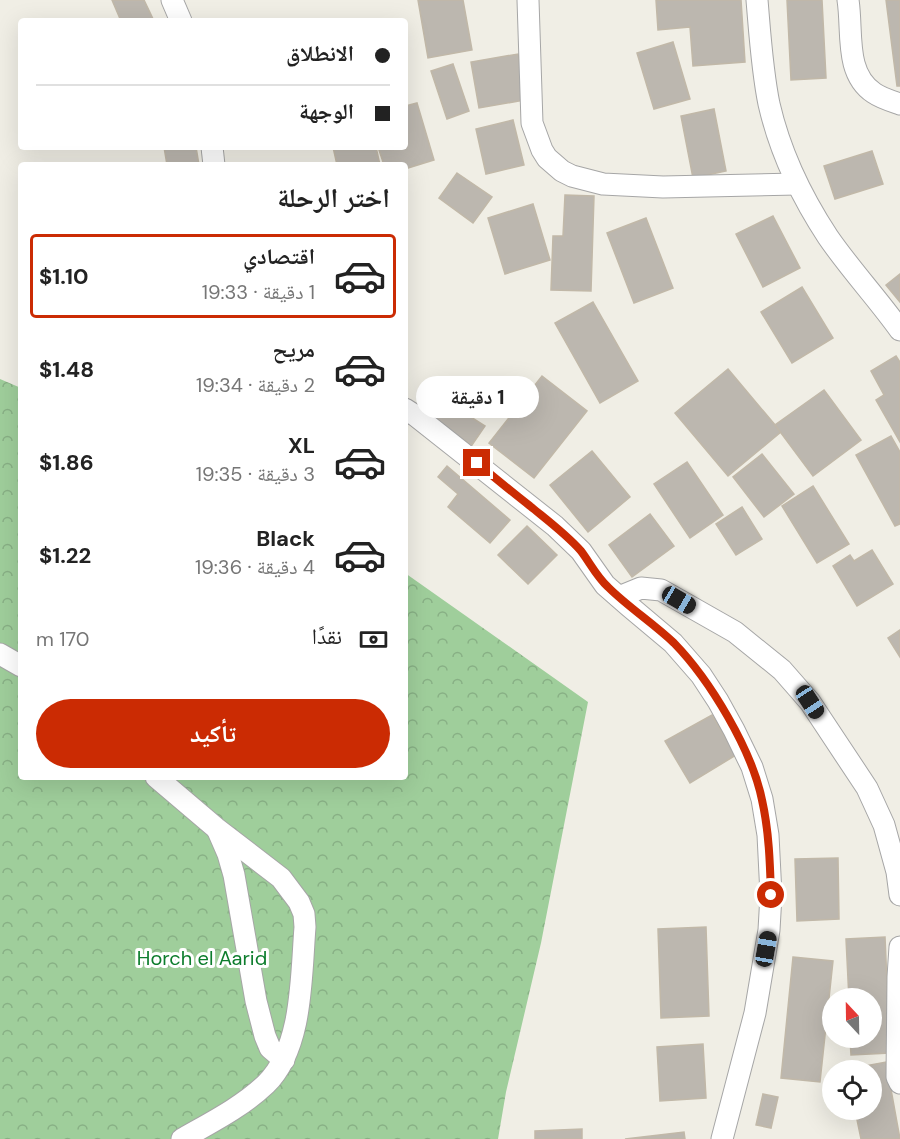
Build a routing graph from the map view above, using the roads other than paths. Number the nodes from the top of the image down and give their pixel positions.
1 (172, 0) edge
2 (528, 0) edge
3 (757, 0) edge
4 (848, 0) edge
5 (180, 18) edge
6 (900, 104) edge
7 (797, 184) junction
8 (900, 330) edge
9 (408, 411) edge
10 (619, 597) junction
11 (0, 654) edge
12 (18, 664) edge
13 (160, 780) edge
14 (216, 828) junction
15 (900, 895) edge
16 (900, 947) edge
17 (284, 1060) junction
18 (900, 1083) edge
19 (182, 1139) edge
20 (722, 1139) edge

1 - 5 street
2 - 7 street
3 - 7 street
4 - 6 street
7 - 8 street
9 - 10 street
10 - 15 street
10 - 20 street
11 - 12 street
13 - 14 street
14 - 17 street
14 - 17 street
16 - 18 street
17 - 19 street

